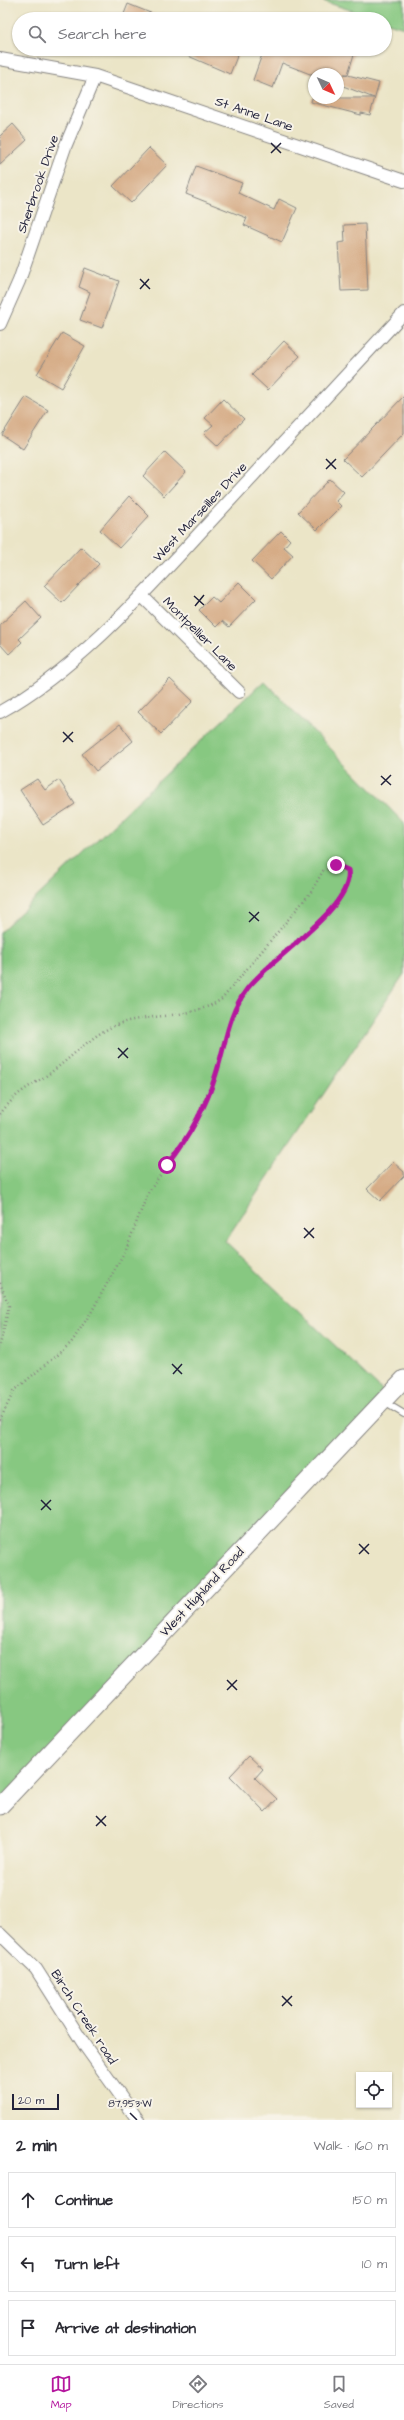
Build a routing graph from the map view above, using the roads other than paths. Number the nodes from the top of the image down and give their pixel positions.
1 (0, 59) edge
2 (95, 76) junction
3 (404, 181) edge
4 (404, 313) edge
5 (0, 324) edge
6 (142, 596) junction
7 (239, 692) dead end
8 (0, 712) edge
9 (404, 1379) edge
10 (383, 1401) junction
11 (404, 1414) edge
12 (0, 1806) edge
13 (0, 1934) edge
14 (138, 2120) edge

1 - 2 street, St Anne Lane
2 - 3 street, St Anne Lane
2 - 5 street, Sherbrook Drive
4 - 6 street, West Marseilles Drive
6 - 7 street, Montpellier Lane
6 - 8 street, West Marseilles Drive
9 - 10 main road, West Highland Road
10 - 11 lane
10 - 12 main road, West Highland Road
13 - 14 street, Birch Creek road

